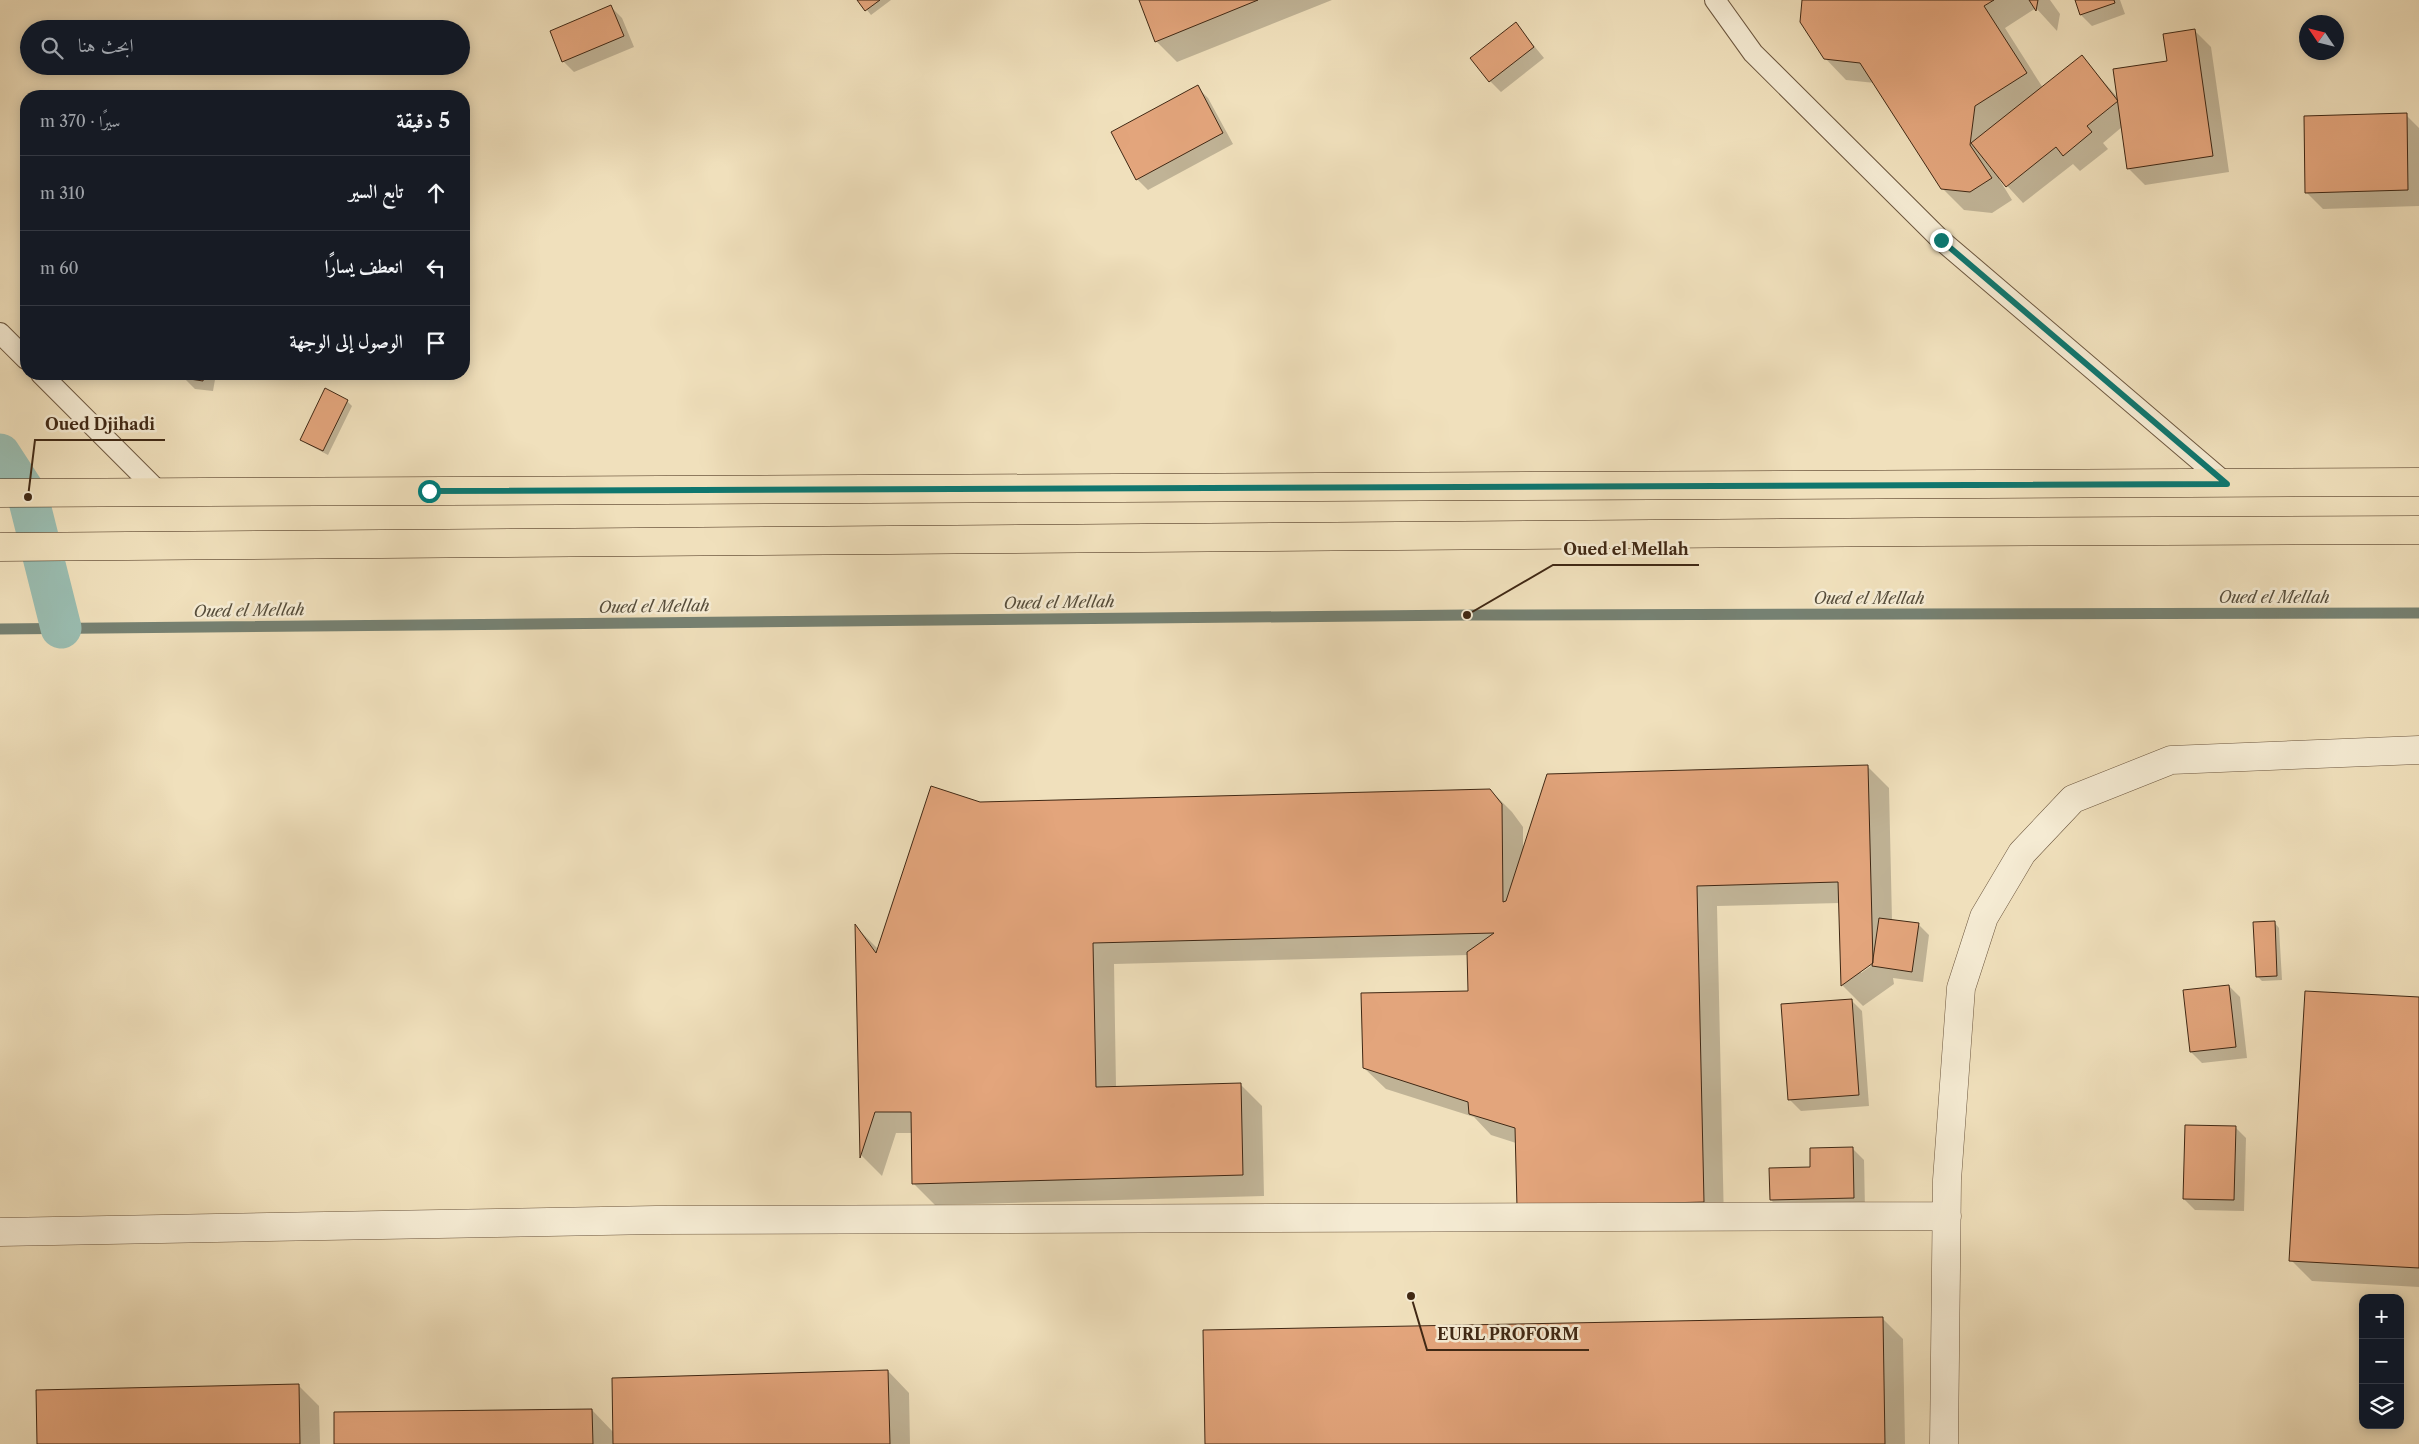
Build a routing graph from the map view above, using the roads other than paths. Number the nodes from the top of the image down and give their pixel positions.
1 (1715, 0) edge
2 (0, 333) edge
3 (20, 353) edge
4 (47, 380) edge
5 (2419, 482) edge
6 (2227, 484) junction
7 (0, 493) edge
8 (160, 493) junction
9 (2419, 530) edge
10 (0, 547) edge
11 (2419, 750) edge
12 (1947, 1216) junction
13 (0, 1232) edge
14 (1944, 1444) edge

1 - 6 lane
2 - 3 lane
4 - 8 lane
5 - 6 main road
6 - 8 main road
7 - 8 main road
9 - 10 main road
11 - 12 street
12 - 13 street
12 - 14 street

